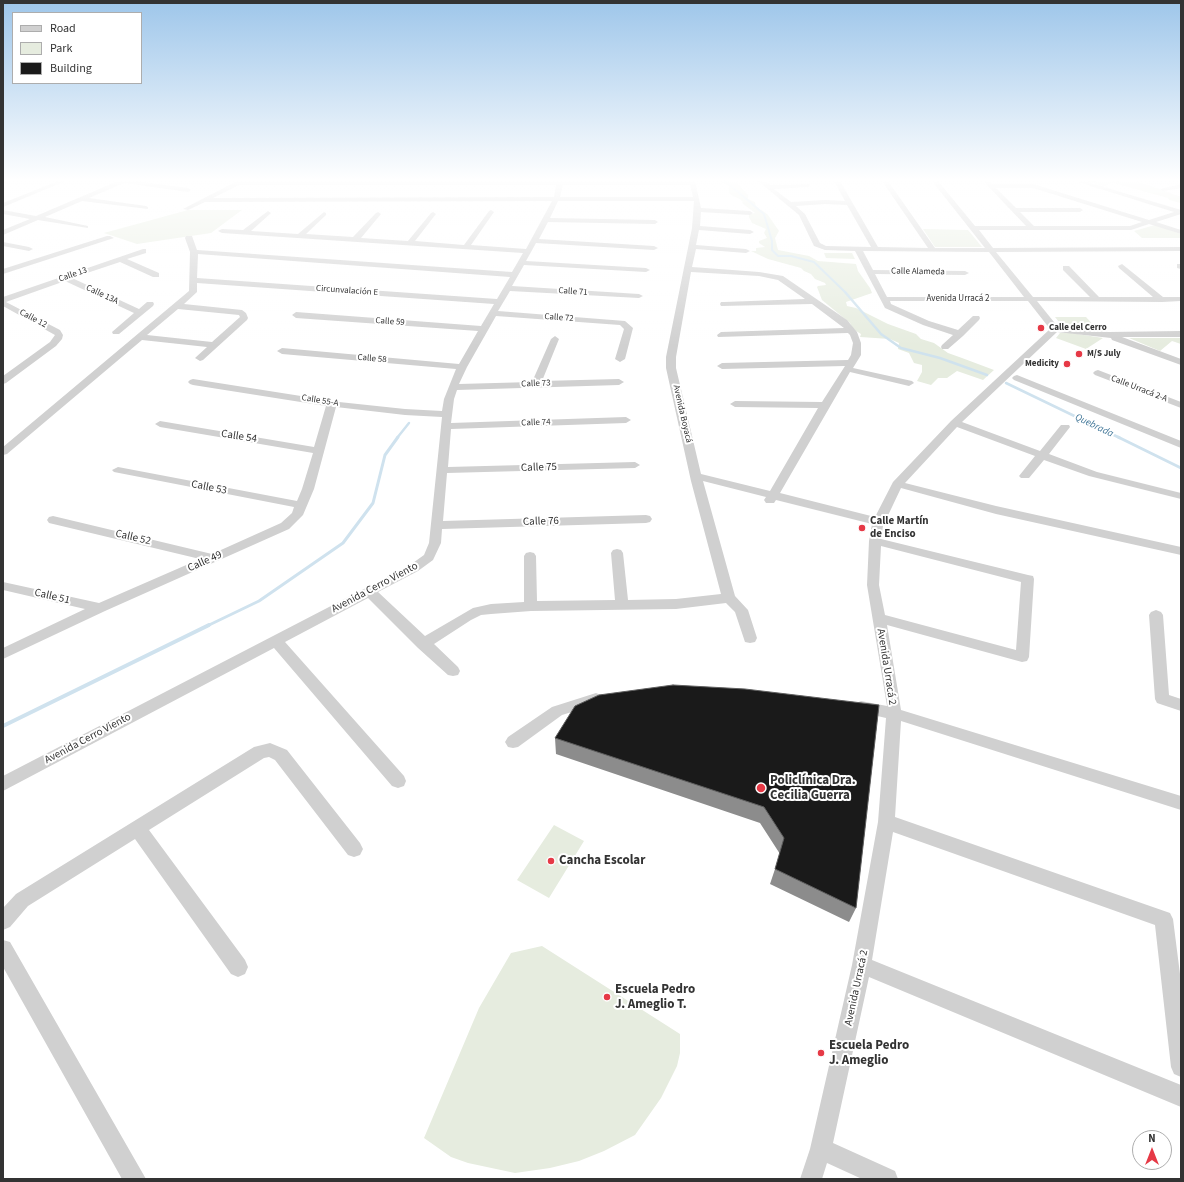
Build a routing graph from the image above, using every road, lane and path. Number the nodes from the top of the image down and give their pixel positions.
1 (302, 236) edge
2 (358, 236) edge
3 (416, 236) edge
4 (474, 236) edge
5 (537, 236) edge
6 (694, 236) edge
7 (814, 236) edge
8 (868, 236) edge
9 (923, 236) edge
10 (980, 236) edge
11 (110, 238) dead end
12 (189, 238) dead end
13 (355, 240) junction
14 (534, 241) junction
15 (3, 244) edge
16 (410, 244) junction
17 (466, 247) junction
18 (692, 247) junction
19 (654, 248) dead end
20 (28, 249) dead end
21 (858, 249) junction
22 (876, 249) junction
23 (932, 250) junction
24 (991, 250) junction
25 (1181, 250) edge
26 (143, 251) dead end
27 (528, 251) junction
28 (746, 251) dead end
29 (194, 252) junction
30 (120, 259) junction
31 (522, 263) junction
32 (1122, 266) dead end
33 (1066, 268) dead end
34 (688, 269) junction
35 (646, 270) dead end
36 (3, 272) edge
37 (870, 272) junction
38 (965, 273) dead end
39 (156, 275) dead end
40 (515, 275) junction
41 (65, 278) junction
42 (194, 280) junction
43 (508, 288) junction
44 (639, 296) dead end
45 (884, 299) junction
46 (1181, 299) edge
47 (1031, 300) junction
48 (1098, 300) junction
49 (1162, 300) junction
50 (814, 301) junction
51 (3, 302) edge
52 (500, 302) junction
53 (150, 304) dead end
54 (724, 304) dead end
55 (177, 306) junction
56 (139, 312) junction
57 (493, 313) junction
58 (296, 315) dead end
59 (976, 318) dead end
60 (484, 329) junction
61 (1055, 329) junction
62 (850, 330) junction
63 (116, 332) dead end
64 (960, 334) junction
65 (1181, 334) edge
66 (721, 335) dead end
67 (1108, 335) junction
68 (140, 337) junction
69 (555, 339) dead end
70 (215, 345) junction
71 (945, 347) dead end
72 (282, 351) dead end
73 (200, 358) dead end
74 (620, 359) dead end
75 (1181, 362) edge
76 (722, 366) dead end
77 (849, 366) junction
78 (462, 367) junction
79 (1098, 373) dead end
80 (1017, 378) dead end
81 (3, 381) edge
82 (193, 382) dead end
83 (619, 382) dead end
84 (909, 383) dead end
85 (536, 384) junction
86 (453, 388) junction
87 (332, 403) junction
88 (735, 404) dead end
89 (824, 405) junction
90 (1181, 405) edge
91 (447, 414) junction
92 (626, 420) dead end
93 (955, 423) junction
94 (160, 424) dead end
95 (446, 426) junction
96 (1066, 427) dead end
97 (1181, 445) edge
98 (4, 449) edge
99 (318, 451) junction
100 (1040, 455) junction
101 (635, 465) dead end
102 (118, 470) dead end
103 (443, 470) junction
104 (1025, 476) dead end
105 (697, 479) junction
106 (897, 484) junction
107 (1181, 496) edge
108 (771, 497) junction
109 (301, 505) junction
110 (646, 519) dead end
111 (53, 520) dead end
112 (878, 524) junction
113 (437, 526) junction
114 (875, 541) junction
115 (1181, 550) edge
116 (617, 553) dead end
117 (530, 556) dead end
118 (213, 558) junction
119 (3, 586) edge
120 (369, 591) junction
121 (729, 598) junction
122 (622, 605) junction
123 (531, 606) junction
124 (100, 608) junction
125 (1156, 615) dead end
126 (878, 618) junction
127 (750, 638) dead end
128 (276, 641) junction
129 (423, 644) junction
130 (3, 654) edge
131 (453, 671) dead end
132 (613, 695) edge
133 (846, 704) edge
134 (1181, 704) edge
135 (893, 713) junction
136 (513, 742) dead end
137 (398, 781) dead end
138 (3, 784) edge
139 (1181, 803) edge
140 (886, 822) junction
141 (137, 828) junction
142 (354, 849) dead end
143 (3, 921) edge
144 (3, 949) edge
145 (862, 965) junction
146 (238, 967) dead end
147 (1181, 1067) edge
148 (1181, 1096) edge
149 (821, 1149) junction
150 (135, 1179) edge
151 (812, 1179) edge
152 (887, 1179) edge

1 - 13 street
2 - 13 street
3 - 16 street
4 - 17 street
5 - 14 street, Avenida Cerro Viento
6 - 18 street, Avenida Boyacá
7 - 21 street
8 - 22 street
9 - 23 street
10 - 24 street
11 - 36 street
12 - 29 street
13 - 16 street
14 - 19 street
14 - 27 street, Avenida Cerro Viento
15 - 20 street
16 - 17 street
17 - 27 street
18 - 28 street
18 - 34 street, Avenida Boyacá
21 - 22 street
21 - 37 street
22 - 23 street
23 - 24 street
24 - 25 street
24 - 47 street
26 - 30 street, Calle 13
27 - 31 street, Avenida Cerro Viento
29 - 40 street
29 - 42 street
30 - 39 street
30 - 41 street, Calle 13
31 - 35 street
31 - 40 street, Avenida Cerro Viento
32 - 49 street
33 - 48 street
34 - 50 street
34 - 105 street, Avenida Boyacá
37 - 38 street, Calle Alameda
37 - 45 street
40 - 43 street, Avenida Cerro Viento
41 - 51 street, Calle 13
41 - 56 street, Calle 13A
42 - 52 street, Circunvalación E
42 - 55 street
43 - 44 street, Calle 71
43 - 52 street, Avenida Cerro Viento
45 - 47 street, Avenida Urracá 2
45 - 64 street
46 - 49 street, Avenida Urracá 2
47 - 48 street, Avenida Urracá 2
47 - 61 street
48 - 49 street, Avenida Urracá 2
50 - 54 street
50 - 62 street
51 - 81 street, Calle 12
52 - 57 street, Avenida Cerro Viento
53 - 56 street
55 - 68 street
55 - 70 street
56 - 63 street
57 - 60 street, Avenida Cerro Viento
57 - 74 street, Calle 72
58 - 60 street, Calle 59
59 - 64 street
60 - 78 street, Avenida Cerro Viento
61 - 67 street
61 - 93 street, Avenida Urracá 2
62 - 66 street
62 - 77 street
64 - 71 street
65 - 67 street
67 - 75 street
68 - 70 street
68 - 98 street
69 - 85 street
70 - 73 street
72 - 78 street, Calle 58
76 - 77 street
77 - 84 street
77 - 89 street
78 - 86 street, Avenida Cerro Viento
79 - 90 street, Calle Urracá 2-A
80 - 97 street
82 - 87 street, Calle 55-A
83 - 85 street, Calle 73
85 - 86 street, Calle 73
86 - 91 street, Avenida Cerro Viento
87 - 91 street, Calle 55-A
87 - 99 street, Calle 49
88 - 89 street
89 - 108 street
91 - 95 street, Avenida Cerro Viento
92 - 95 street, Calle 74
93 - 100 street
93 - 106 street, Avenida Urracá 2
94 - 99 street, Calle 54
95 - 103 street, Avenida Cerro Viento
96 - 100 street
99 - 109 street, Calle 49
100 - 104 street
100 - 107 street
101 - 103 street, Calle 75
102 - 109 street, Calle 53
103 - 113 street, Avenida Cerro Viento
105 - 108 street
105 - 121 street, Avenida Boyacá
106 - 112 street, Avenida Urracá 2
106 - 115 street
108 - 112 street
109 - 118 street, Calle 49
110 - 113 street, Calle 76
111 - 118 street, Calle 52
112 - 114 street, Avenida Urracá 2
113 - 120 street, Avenida Cerro Viento
114 - 126 street, Avenida Urracá 2
114 - 126 street
116 - 122 street
117 - 123 street
118 - 124 street, Calle 49
119 - 124 street, Calle 51
120 - 128 street, Avenida Cerro Viento
120 - 129 street
121 - 122 street
121 - 127 street, Avenida Boyacá
122 - 123 street
123 - 129 street
124 - 130 street, Calle 49
125 - 134 street
126 - 135 street, Avenida Urracá 2
128 - 137 street
128 - 138 street, Avenida Cerro Viento
129 - 131 street
132 - 136 street
133 - 135 street
135 - 139 street
135 - 140 street, Avenida Urracá 2
140 - 145 street, Avenida Urracá 2
140 - 147 street
141 - 142 street
141 - 143 street
141 - 146 street
144 - 150 street
145 - 148 street
145 - 149 street, Avenida Urracá 2
149 - 151 street, Avenida Urracá 2
149 - 152 street

